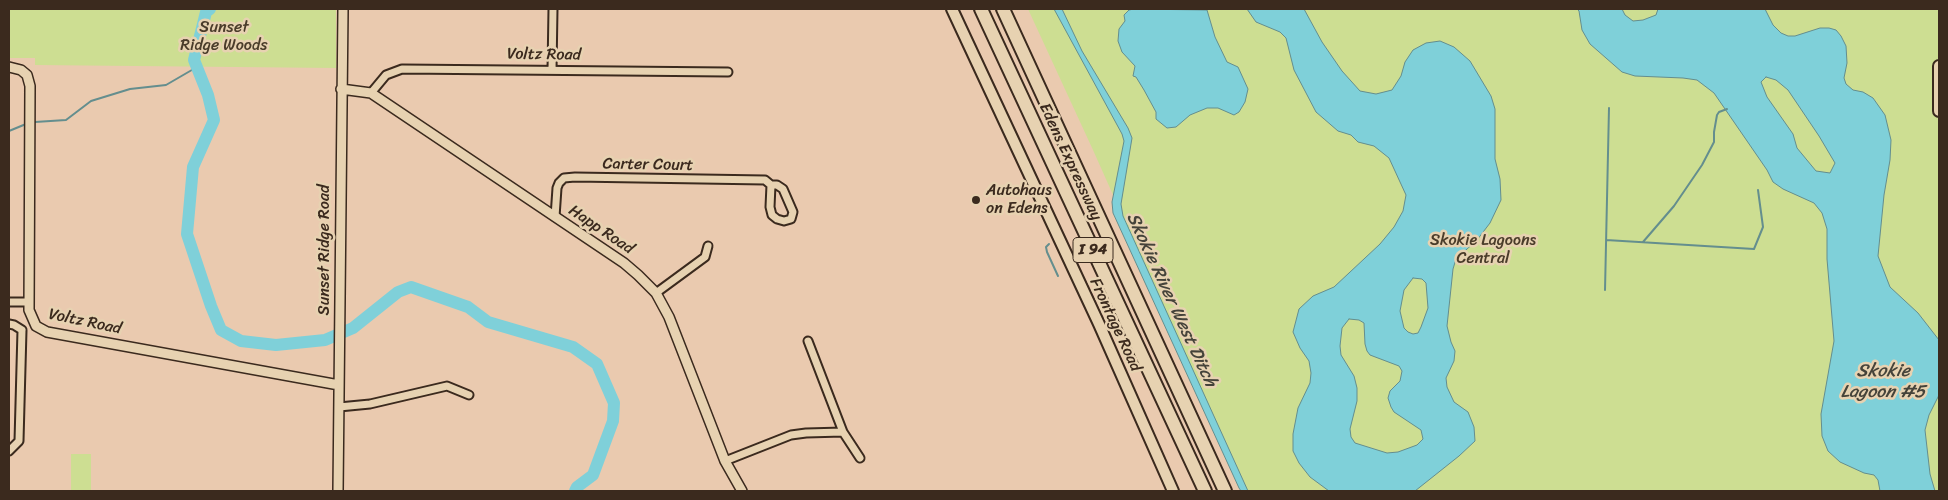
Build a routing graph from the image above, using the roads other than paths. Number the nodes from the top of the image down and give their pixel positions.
1 (342, 9) edge
2 (553, 9) edge
3 (952, 9) edge
4 (981, 9) edge
5 (1003, 9) edge
6 (1939, 66) edge
7 (9, 67) edge
8 (552, 70) junction
9 (728, 72) dead end
10 (341, 89) junction
11 (370, 93) junction
12 (1939, 111) edge
13 (771, 185) junction
14 (555, 216) junction
15 (708, 246) dead end
16 (656, 293) junction
17 (9, 302) edge
18 (29, 302) junction
19 (34, 323) junction
20 (9, 324) edge
21 (22, 330) junction
22 (808, 341) dead end
23 (339, 385) junction
24 (469, 395) dead end
25 (339, 407) junction
26 (843, 432) junction
27 (9, 451) edge
28 (860, 458) dead end
29 (725, 461) junction
30 (338, 491) edge
31 (742, 491) edge
32 (1173, 491) edge
33 (1206, 491) edge
34 (1225, 491) edge

1 - 10 street, Sunset Ridge Road
2 - 8 street
3 - 32 main road, Frontage Road
4 - 33 highway, Edens Expressway / I 94
5 - 34 highway, Edens Expressway / I 94
6 - 12 main road
7 - 18 street, Voltz Road
8 - 9 street, Voltz Road
8 - 11 street, Voltz Road
10 - 11 street, Happ Road
10 - 23 street, Sunset Ridge Road
11 - 14 street, Happ Road
13 - 13 street, Carter Court
13 - 14 street, Carter Court
14 - 16 street, Happ Road
15 - 16 street
16 - 29 street, Happ Road
17 - 18 street
18 - 19 street, Voltz Road
19 - 21 street
19 - 23 street, Voltz Road
20 - 21 street
21 - 27 street
22 - 26 street
23 - 25 street, Sunset Ridge Road
24 - 25 street
25 - 30 street, Sunset Ridge Road
26 - 28 street
26 - 29 street
29 - 31 street, Happ Road

